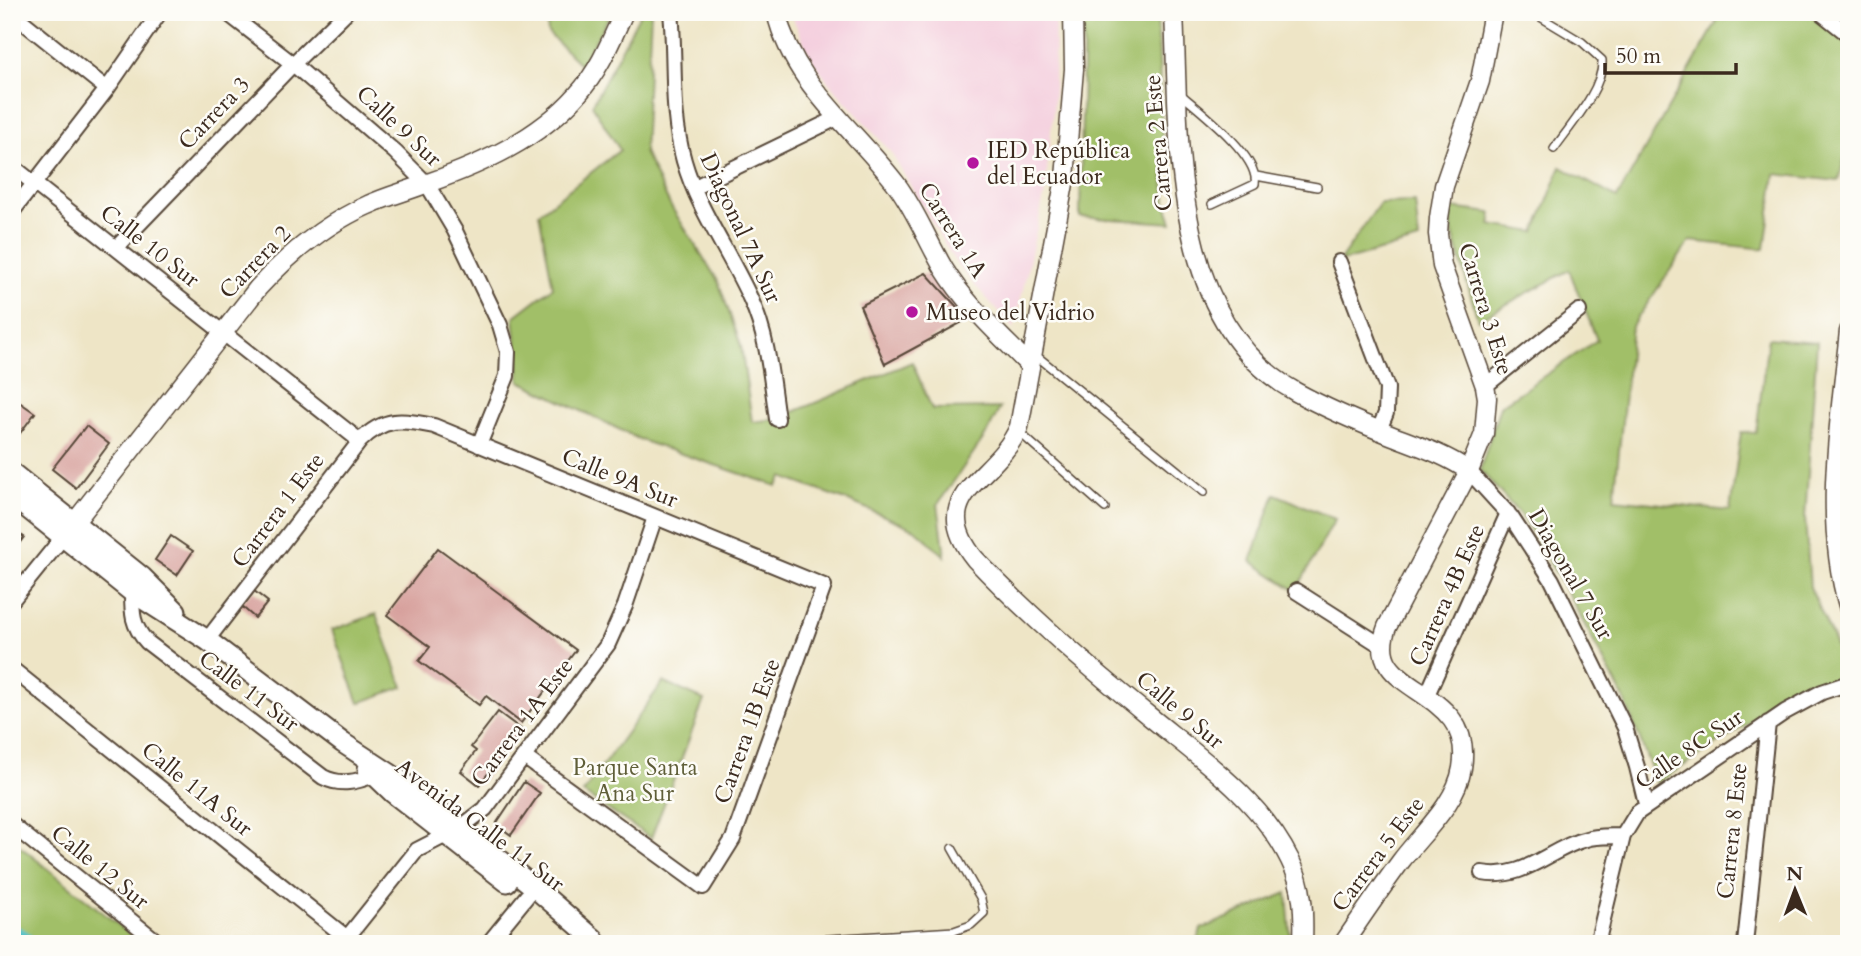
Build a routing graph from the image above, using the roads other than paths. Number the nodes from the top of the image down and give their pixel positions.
1 (160, 12) edge
2 (226, 12) edge
3 (346, 12) edge
4 (624, 12) edge
5 (671, 12) edge
6 (776, 12) edge
7 (1073, 12) edge
8 (1174, 12) edge
9 (1493, 12) edge
10 (1532, 12) edge
11 (1820, 12) edge
12 (12, 13) edge
13 (1849, 35) edge
14 (293, 64) junction
15 (107, 89) junction
16 (1177, 91) junction
17 (837, 118) junction
18 (1554, 149) dead end
19 (12, 166) edge
20 (1256, 176) junction
21 (35, 184) junction
22 (427, 184) junction
23 (695, 187) junction
24 (1317, 187) dead end
25 (1212, 204) dead end
26 (12, 212) edge
27 (116, 248) junction
28 (1339, 262) dead end
29 (1579, 311) dead end
30 (1849, 331) edge
31 (223, 333) junction
32 (1031, 358) junction
33 (1485, 386) junction
34 (777, 419) dead end
35 (395, 421) joint
36 (1379, 430) junction
37 (1018, 431) junction
38 (360, 440) junction
39 (479, 445) junction
40 (1469, 471) junction
41 (12, 473) edge
42 (1204, 492) dead end
43 (12, 496) edge
44 (1105, 508) dead end
45 (1508, 513) junction
46 (655, 517) junction
47 (69, 530) junction
48 (824, 586) joint
49 (1296, 591) dead end
50 (132, 592) junction
51 (12, 600) edge
52 (1849, 609) edge
53 (207, 640) junction
54 (1382, 646) junction
55 (12, 669) edge
56 (1849, 683) edge
57 (1427, 695) junction
58 (1768, 723) junction
59 (343, 743) junction
60 (524, 757) junction
61 (374, 775) junction
62 (1646, 804) junction
63 (12, 825) edge
64 (453, 831) junction
65 (1623, 836) junction
66 (953, 848) dead end
67 (1482, 873) dead end
68 (527, 896) junction
69 (598, 941) edge
70 (347, 942) edge
71 (160, 944) edge
72 (488, 944) edge
73 (749, 944) edge
74 (1303, 944) edge
75 (1343, 944) edge
76 (1597, 944) edge
77 (1745, 944) edge

1 - 15 street
2 - 14 street, Calle 9 Sur
3 - 14 street, Carrera 3
4 - 22 street, Carrera 2
5 - 23 street, Diagonal 7A Sur
6 - 17 street, Carrera 1A
7 - 32 street
8 - 16 street, Carrera 2 Este
9 - 33 street, Carrera 3 Este
10 - 18 lane
11 - 13 street
12 - 15 street
14 - 22 street, Calle 9 Sur
14 - 27 street, Carrera 3
15 - 21 street
16 - 20 lane
16 - 36 street, Carrera 2 Este
17 - 23 street
17 - 32 street, Carrera 1A
19 - 21 street, Calle 10 Sur
20 - 24 lane
20 - 25 lane
21 - 26 street
21 - 27 street, Calle 10 Sur
22 - 31 street, Carrera 2
22 - 39 street, Calle 9 Sur
23 - 34 street, Diagonal 7A Sur
27 - 31 street, Calle 10 Sur
28 - 36 street
29 - 33 street
30 - 52 street
31 - 38 street, Calle 10 Sur
31 - 47 street, Carrera 2
32 - 37 street
32 - 42 lane
33 - 40 street, Carrera 3 Este
35 - 38 street, Carrera 1 Este
35 - 39 street, Calle 9A Sur
36 - 40 street, Diagonal 7 Sur
37 - 44 lane
37 - 74 street, Calle 9 Sur
38 - 53 street, Carrera 1 Este
39 - 46 street, Calle 9A Sur
40 - 45 street, Diagonal 7 Sur
40 - 54 street, Carrera 3 Este
41 - 47 main road, Avenida Calle 11 Sur
43 - 47 main road, Avenida Calle 11 Sur
45 - 57 street, Carrera 4B Este
45 - 62 street, Diagonal 7 Sur
46 - 48 street, Calle 9A Sur
46 - 60 street, Carrera 1A Este
47 - 50 main road, Avenida Calle 11 Sur
47 - 51 street, Carrera 2
47 - 53 main road, Avenida Calle 11 Sur
48 - 60 street, Carrera 1B Este
49 - 54 street
50 - 53 main road, Avenida Calle 11 Sur
50 - 61 street, Calle 11 Sur
53 - 59 main road, Avenida Calle 11 Sur
54 - 57 street
55 - 70 street, Calle 11A Sur
56 - 58 street, Calle 8C Sur
57 - 75 street, Carrera 5 Este
58 - 62 street, Calle 8C Sur
58 - 77 street, Carrera 8 Este
59 - 61 main road, Avenida Calle 11 Sur
59 - 64 main road, Avenida Calle 11 Sur
60 - 64 street, Carrera 1A Este
61 - 64 main road, Avenida Calle 11 Sur
62 - 65 street, Calle 8C Sur
63 - 71 street, Calle 12 Sur
64 - 68 main road, Avenida Calle 11 Sur
64 - 69 main road, Avenida Calle 11 Sur
64 - 70 street, Carrera 1A Este
65 - 67 street
65 - 76 street
66 - 73 lane
68 - 69 main road, Avenida Calle 11 Sur
68 - 72 street

